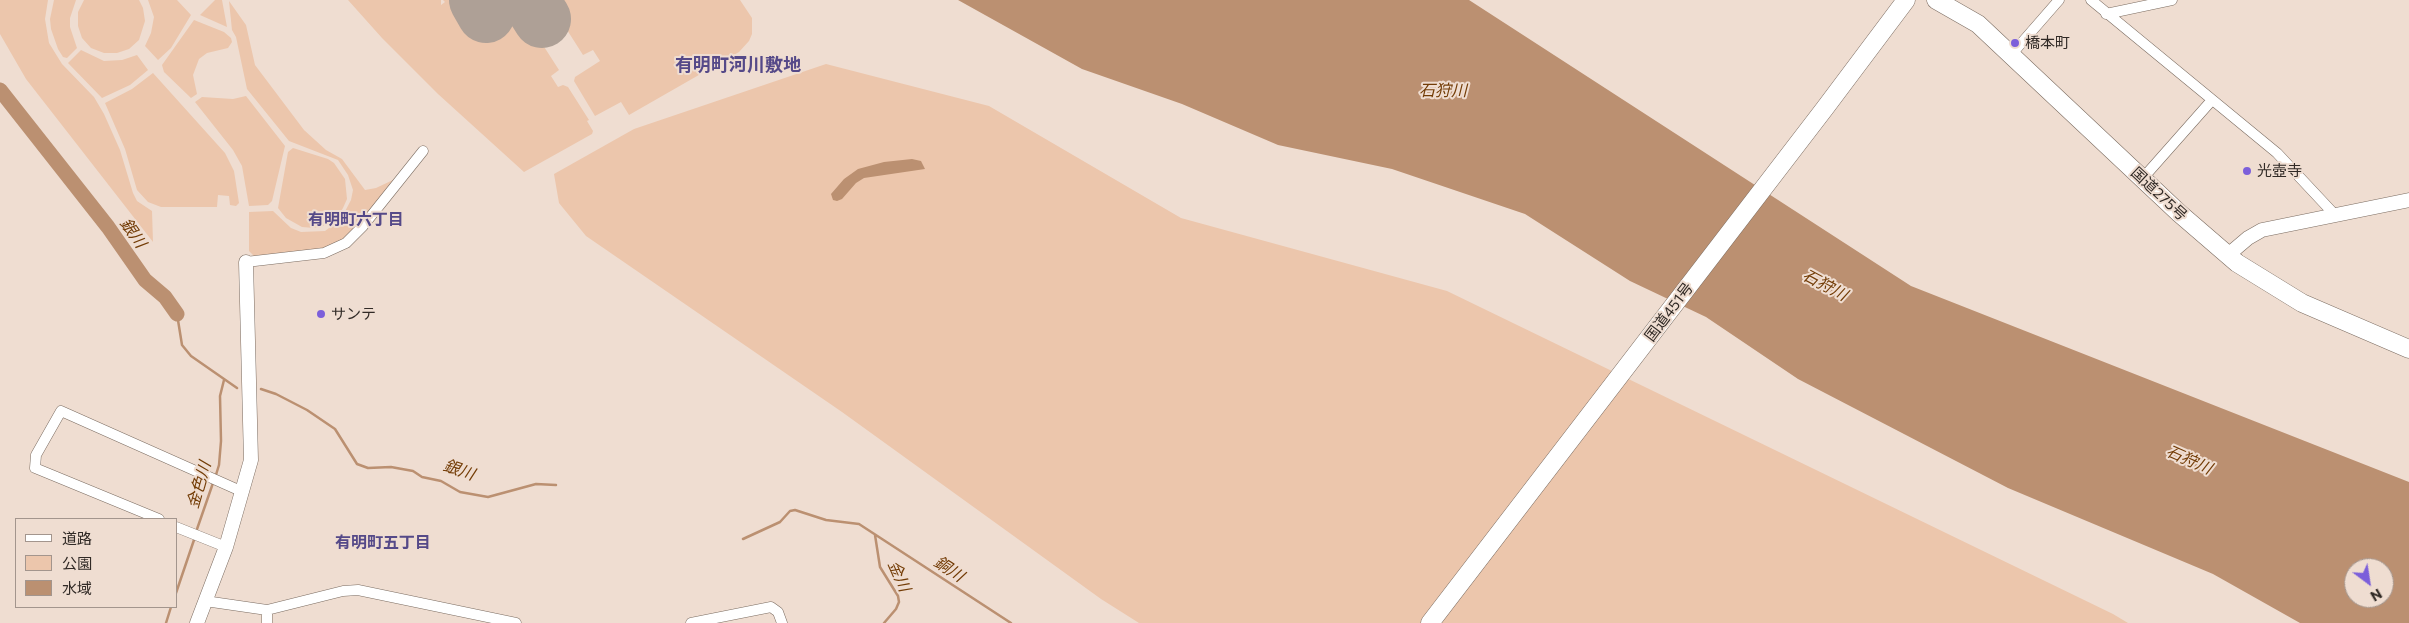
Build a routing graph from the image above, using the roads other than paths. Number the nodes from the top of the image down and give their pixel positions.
1 (1906, 0) edge
2 (1936, 0) edge
3 (2059, 0) edge
4 (2091, 0) edge
5 (2172, 0) edge
6 (2106, 14) junction
7 (2011, 55) junction
8 (2212, 100) junction
9 (423, 151) dead end
10 (2143, 178) junction
11 (2409, 200) edge
12 (2335, 215) junction
13 (2228, 255) junction
14 (246, 262) joint
15 (2409, 350) edge
16 (243, 492) junction
17 (157, 518) edge
18 (178, 527) edge
19 (226, 547) junction
20 (206, 601) junction
21 (267, 610) junction
22 (197, 623) edge
23 (268, 623) edge
24 (516, 623) edge
25 (691, 623) edge
26 (782, 623) edge
27 (1430, 623) edge

1 - 27 highway, 国道451号
2 - 7 highway, 国道275号
3 - 7 street
4 - 6 street
5 - 6 street
6 - 8 street
7 - 10 highway, 国道275号
8 - 10 street
8 - 12 street
9 - 14 street
10 - 13 highway, 国道275号
11 - 12 street
12 - 13 street
13 - 15 highway, 国道275号
14 - 16 street
16 - 17 street
16 - 19 street
18 - 19 street
19 - 20 street
20 - 21 street
20 - 22 street
21 - 23 street
21 - 24 street
25 - 26 street

